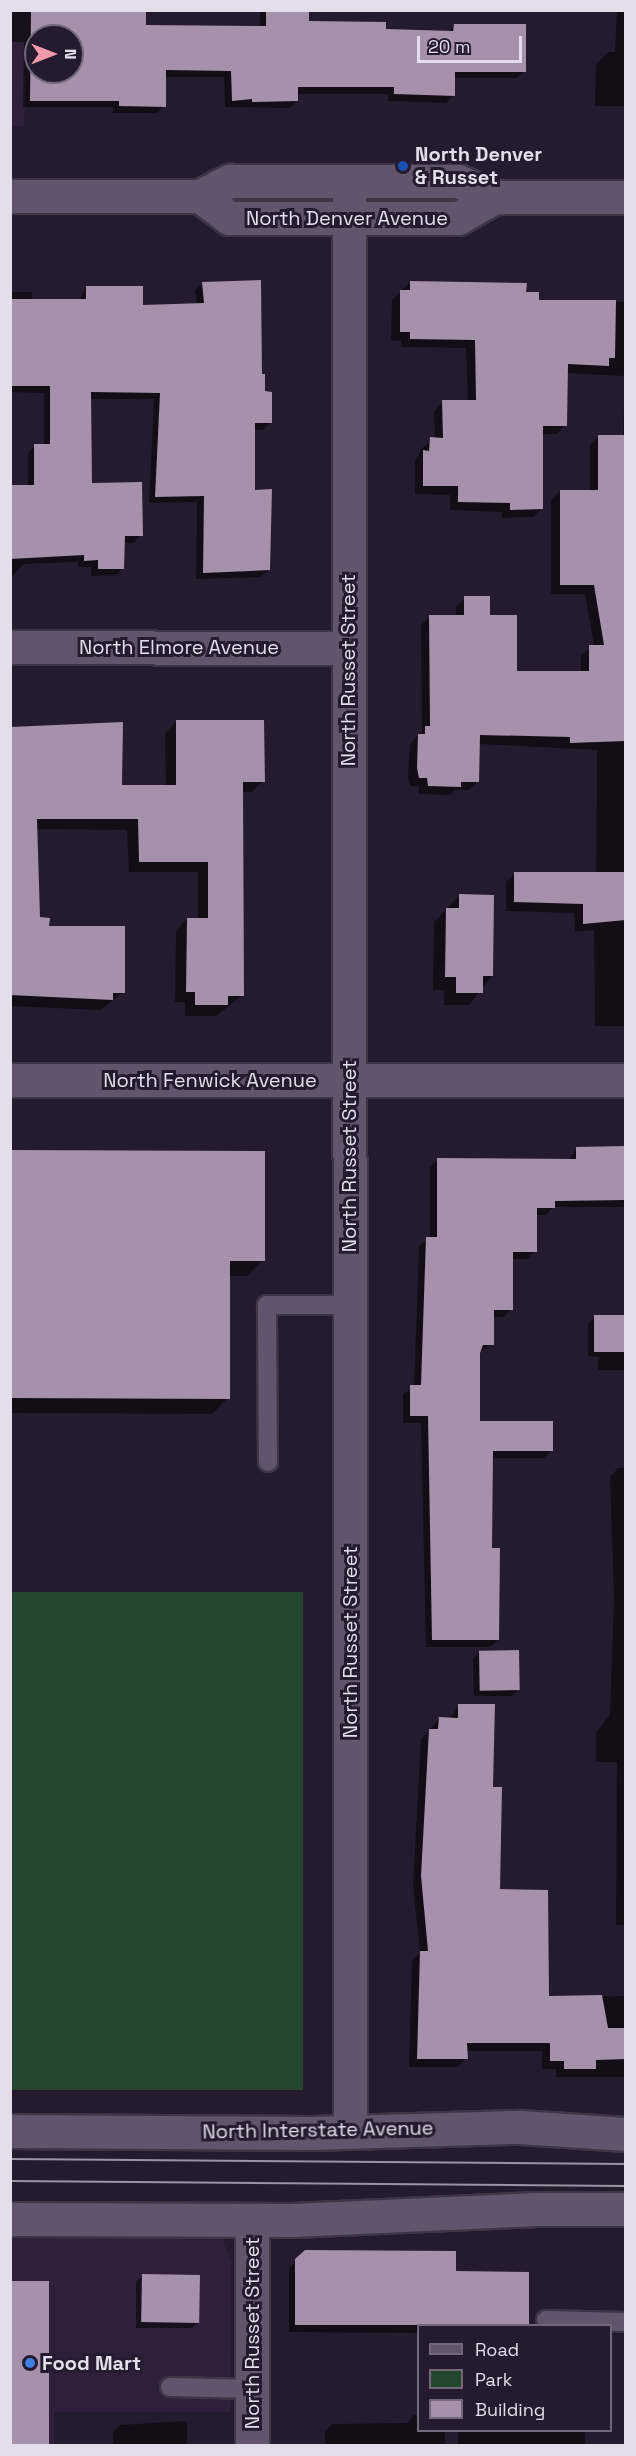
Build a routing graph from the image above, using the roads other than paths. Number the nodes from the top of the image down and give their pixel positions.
1 (349, 181) junction
2 (10, 196) edge
3 (200, 196) junction
4 (495, 196) junction
5 (626, 196) edge
6 (349, 218) junction
7 (10, 647) edge
8 (348, 648) junction
9 (10, 1080) edge
10 (349, 1080) junction
11 (626, 1080) edge
12 (349, 1305) junction
13 (268, 1462) dead end
14 (350, 2131) junction
15 (10, 2132) edge
16 (626, 2134) edge
17 (626, 2209) edge
18 (10, 2219) edge
19 (252, 2220) junction
20 (546, 2320) dead end
21 (626, 2322) edge
22 (170, 2387) dead end
23 (252, 2389) junction
24 (252, 2445) edge

1 - 3 street, North Denver Avenue
1 - 4 street, North Denver Avenue
1 - 6 street, North Russet Street
2 - 3 street, North Denver Avenue
3 - 6 street, North Denver Avenue
4 - 5 street, North Denver Avenue
4 - 6 street, North Denver Avenue
6 - 8 street, North Russet Street
7 - 8 street, North Elmore Avenue
8 - 10 street, North Russet Street
9 - 10 street, North Fenwick Avenue
10 - 11 street, North Fenwick Avenue
10 - 12 street, North Russet Street
12 - 13 lane
12 - 14 street, North Russet Street
14 - 15 street, North Interstate Avenue
14 - 16 street, North Interstate Avenue
17 - 19 street
18 - 19 street
19 - 23 street, North Russet Street
20 - 21 lane
22 - 23 lane
23 - 24 street, North Russet Street

